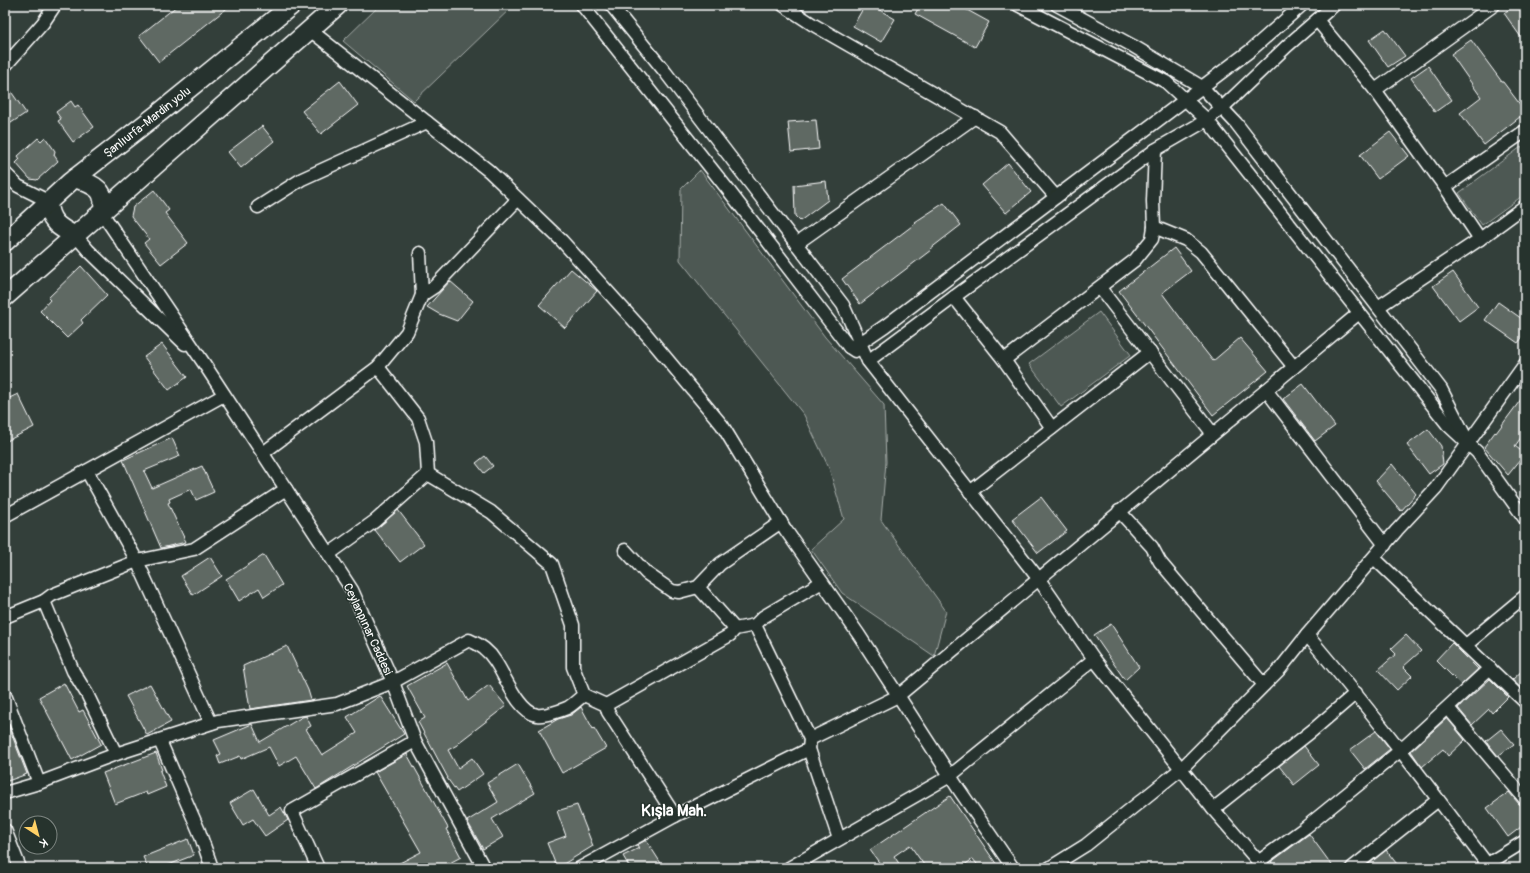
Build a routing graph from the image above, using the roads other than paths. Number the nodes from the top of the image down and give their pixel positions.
1 (55, 5) edge
2 (292, 5) edge
3 (338, 5) edge
4 (582, 5) edge
5 (610, 5) edge
6 (783, 5) edge
7 (1018, 5) edge
8 (1057, 5) edge
9 (1302, 5) edge
10 (1334, 5) edge
11 (1494, 5) edge
12 (1317, 20) junction
13 (310, 30) junction
14 (5, 66) edge
15 (1202, 87) junction
16 (1375, 90) junction
17 (1185, 100) junction
18 (1222, 108) junction
19 (974, 117) junction
20 (1207, 120) junction
21 (427, 122) junction
22 (1524, 133) edge
23 (1155, 150) junction
24 (5, 173) edge
25 (75, 178) junction
26 (1445, 187) junction
27 (1056, 197) junction
28 (518, 199) junction
29 (48, 201) junction
30 (258, 206) dead end
31 (1525, 206) edge
32 (102, 213) junction
33 (1154, 227) junction
34 (76, 236) junction
35 (1480, 239) junction
36 (5, 242) edge
37 (796, 244) junction
38 (420, 253) dead end
39 (1100, 288) junction
40 (422, 295) junction
41 (5, 297) edge
42 (954, 297) junction
43 (1378, 307) junction
44 (1359, 313) junction
45 (855, 345) junction
46 (1150, 352) junction
47 (1004, 360) junction
48 (868, 361) junction
49 (203, 362) junction
50 (1525, 364) edge
51 (378, 367) junction
52 (1294, 367) junction
53 (1266, 390) junction
54 (224, 394) junction
55 (1052, 428) junction
56 (1213, 434) junction
57 (1468, 443) junction
58 (263, 453) junction
59 (87, 471) junction
60 (428, 474) junction
61 (286, 489) junction
62 (970, 492) junction
63 (1119, 511) junction
64 (5, 516) edge
65 (1525, 519) edge
66 (781, 522) junction
67 (1385, 545) junction
68 (625, 550) dead end
69 (329, 554) junction
70 (1374, 558) junction
71 (137, 561) junction
72 (1038, 578) junction
73 (822, 582) junction
74 (698, 587) junction
75 (1525, 596) edge
76 (44, 601) junction
77 (5, 617) edge
78 (755, 625) junction
79 (735, 629) junction
80 (1307, 635) junction
81 (1466, 645) junction
82 (1094, 658) junction
83 (1490, 668) junction
84 (393, 682) junction
85 (1264, 685) junction
86 (1356, 693) junction
87 (5, 695) edge
88 (584, 695) junction
89 (898, 696) junction
90 (1525, 702) edge
91 (606, 705) junction
92 (1448, 708) junction
93 (211, 723) junction
94 (160, 741) junction
95 (415, 741) junction
96 (810, 744) junction
97 (1401, 750) junction
98 (116, 754) junction
99 (1182, 768) junction
100 (950, 776) junction
101 (39, 783) junction
102 (5, 793) edge
103 (1525, 799) edge
104 (1438, 800) junction
105 (1213, 809) junction
106 (675, 816) junction
107 (5, 830) edge
108 (839, 839) junction
109 (1525, 841) edge
110 (9, 856) edge
111 (1261, 865) edge
112 (1489, 865) edge
113 (20, 868) edge
114 (212, 868) edge
115 (318, 868) edge
116 (484, 868) edge
117 (580, 868) edge
118 (791, 868) edge
119 (1013, 868) edge
120 (1049, 868) edge
121 (1352, 868) edge

1 - 14 street
2 - 25 highway, Şanlıurfa-Mardin yolu
3 - 13 highway
4 - 45 street
5 - 37 street
6 - 19 street
7 - 17 street
8 - 15 street
9 - 15 street
10 - 12 street
11 - 16 street
12 - 16 street
12 - 18 street
13 - 21 street
13 - 32 highway
15 - 17 street
15 - 18 street
16 - 26 street
17 - 20 street
17 - 27 street
18 - 20 street
18 - 43 street
19 - 27 street
19 - 37 street
20 - 23 street
20 - 44 street
21 - 28 street
21 - 30 street
22 - 26 street
23 - 33 street
23 - 42 street
24 - 29 street
25 - 29 highway, Şanlıurfa-Mardin yolu
25 - 32 highway
26 - 35 street
27 - 45 street
28 - 40 street
28 - 66 street
29 - 34 highway
29 - 36 highway, Şanlıurfa-Mardin yolu
31 - 35 street
32 - 34 highway
32 - 49 street
33 - 39 street
33 - 52 street
34 - 41 highway
34 - 49 street
35 - 43 street
37 - 45 street
38 - 40 street
39 - 46 street
39 - 47 street
40 - 51 street
42 - 47 street
42 - 48 street
43 - 57 street
44 - 52 street
44 - 57 street
45 - 48 street
46 - 55 street
46 - 56 street
47 - 55 street
48 - 62 street
49 - 54 street, Ceylanpınar Caddesi
50 - 57 street
51 - 58 street
51 - 60 street
52 - 53 street
53 - 56 street
53 - 67 street
54 - 58 street, Ceylanpınar Caddesi
54 - 59 street
55 - 62 street
56 - 63 street
57 - 65 street
57 - 67 street
58 - 61 street, Ceylanpınar Caddesi
59 - 64 street
59 - 71 street
60 - 69 street
60 - 88 street
61 - 69 street, Ceylanpınar Caddesi
61 - 71 street
62 - 72 street
63 - 72 street
63 - 85 street
66 - 73 street
66 - 74 street
67 - 70 street
68 - 74 street
69 - 84 street, Ceylanpınar Caddesi
70 - 80 street
70 - 81 street
71 - 76 street
71 - 93 street
72 - 82 street
72 - 89 street
73 - 78 street
73 - 89 street
74 - 79 street
75 - 81 street
76 - 77 street
76 - 98 street
78 - 79 street
78 - 96 street
79 - 91 street
80 - 85 street
80 - 86 street
81 - 83 street
82 - 99 street
82 - 100 street
83 - 90 street
83 - 92 street
84 - 88 street
84 - 93 street
84 - 95 street, Ceylanpınar Caddesi
85 - 99 street
86 - 97 street
86 - 105 street
87 - 101 street
88 - 91 street
89 - 96 street
89 - 100 street
91 - 106 street
92 - 97 street
92 - 103 street
93 - 94 street
94 - 98 street
94 - 114 street
95 - 115 street
95 - 116 street, Ceylanpınar Caddesi
96 - 106 street
96 - 108 street
97 - 104 street
97 - 111 street
98 - 101 street
99 - 105 street
99 - 120 street
100 - 108 street
100 - 119 street
101 - 102 street
104 - 112 street
104 - 121 street
105 - 111 street
106 - 117 street
107 - 110 street
108 - 118 street
109 - 112 street
110 - 113 street

